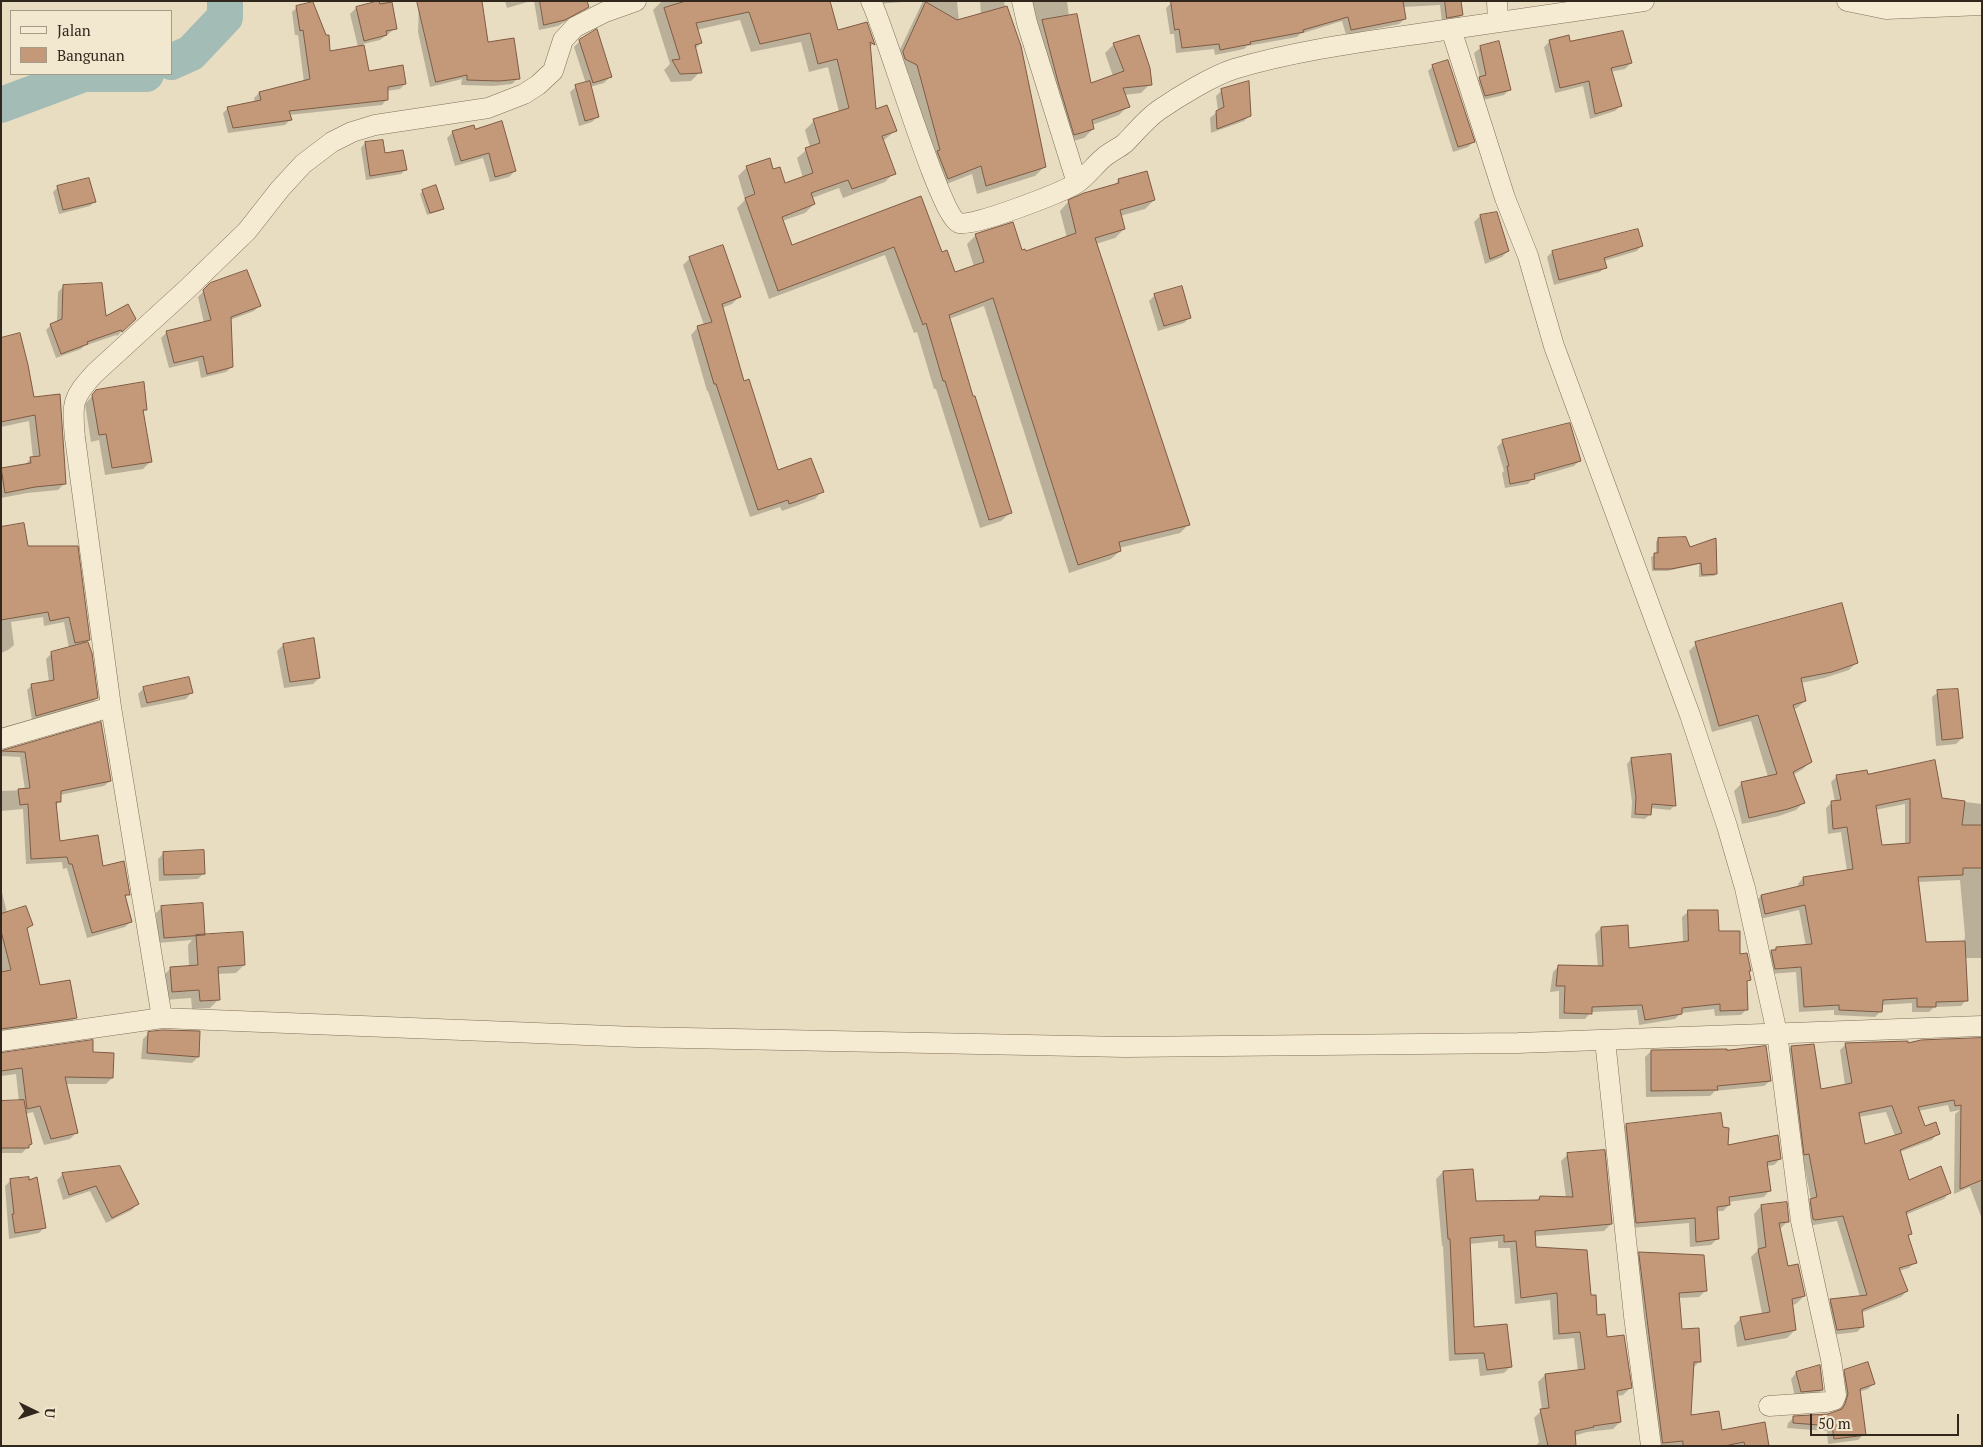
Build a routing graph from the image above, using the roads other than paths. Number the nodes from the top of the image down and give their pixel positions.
1 (636, 1) edge
2 (871, 1) edge
3 (1022, 1) edge
4 (1497, 1) edge
5 (1644, 1) edge
6 (1847, 1) edge
7 (1982, 5) edge
8 (1498, 22) junction
9 (1451, 29) junction
10 (1077, 183) junction
11 (111, 707) junction
12 (1, 738) edge
13 (162, 1018) junction
14 (1982, 1026) edge
15 (1777, 1033) junction
16 (1, 1040) edge
17 (1605, 1040) junction
18 (1769, 1406) dead end
19 (1651, 1446) edge

1 - 11 street
2 - 10 street
3 - 10 street
4 - 8 street
5 - 8 street
6 - 7 street
8 - 9 street
9 - 10 street
9 - 15 street
11 - 12 street
11 - 13 street
13 - 16 street
13 - 17 street
14 - 15 street
15 - 17 street
15 - 18 street
17 - 19 street

